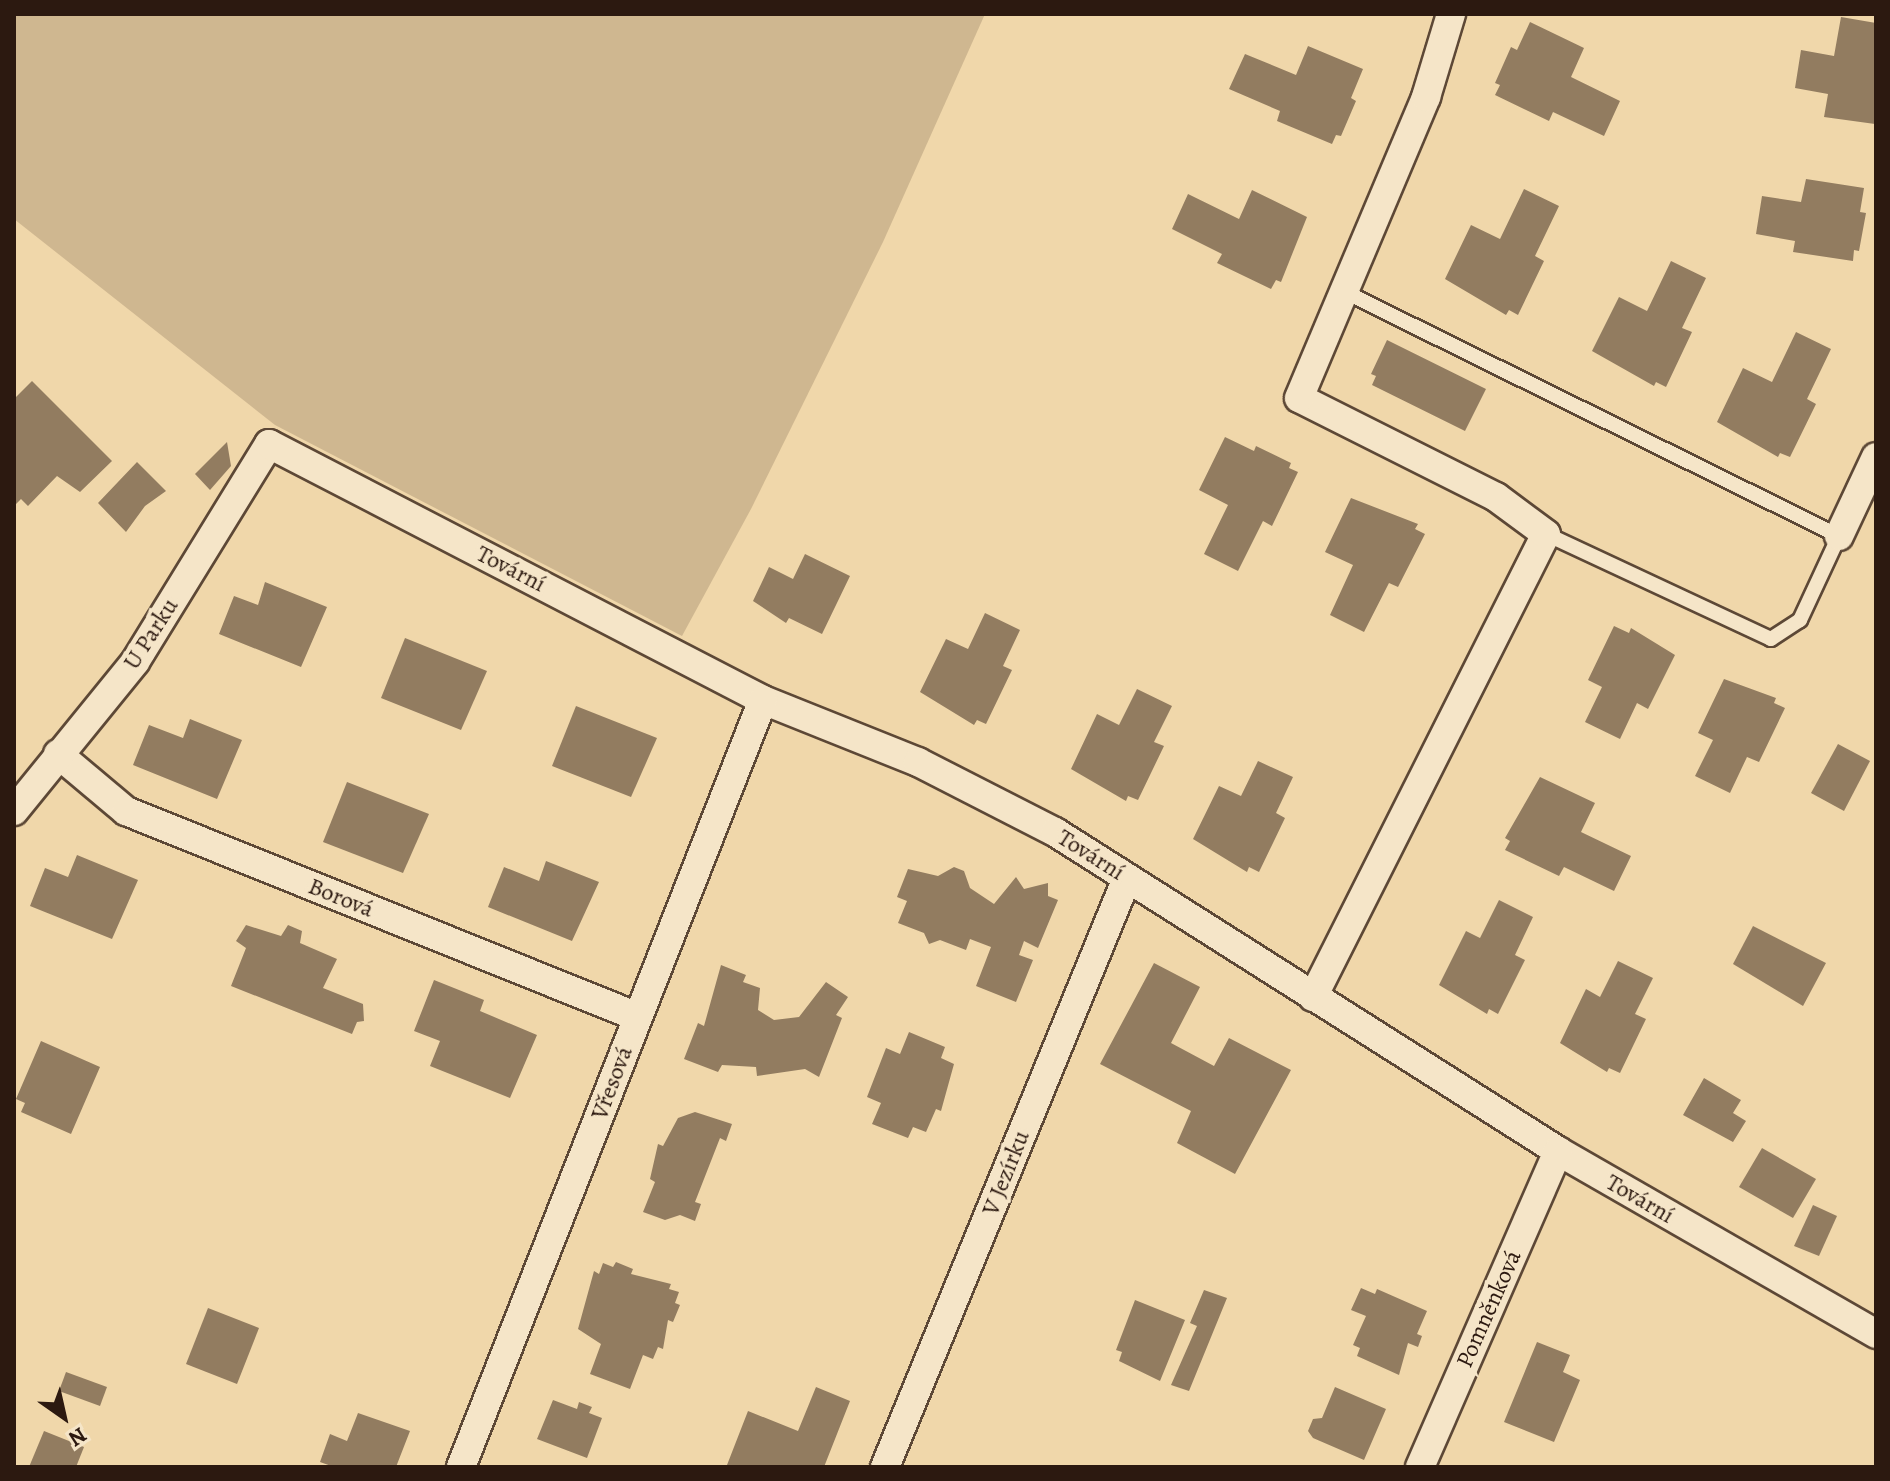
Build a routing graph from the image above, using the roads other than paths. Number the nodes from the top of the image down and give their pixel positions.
1 (1451, 14) edge
2 (1343, 291) junction
3 (269, 444) joint
4 (1876, 457) edge
5 (1546, 534) junction
6 (1839, 536) junction
7 (763, 700) junction
8 (58, 754) junction
9 (14, 811) edge
10 (1127, 878) junction
11 (1313, 997) junction
12 (638, 1017) junction
13 (1558, 1151) junction
14 (1876, 1334) edge
15 (461, 1467) edge
16 (885, 1467) edge
17 (1420, 1467) edge

1 - 2 street
2 - 5 street
2 - 6 lane
3 - 7 street, Tovární
3 - 8 street, U Parku
4 - 6 street
5 - 6 lane
5 - 11 street
7 - 10 street, Tovární
7 - 12 street, Vřesová
8 - 9 street, U Parku
8 - 12 street, Borová
10 - 11 street, Tovární
10 - 16 street, V Jezírku
11 - 13 street, Tovární
12 - 15 street, Vřesová
13 - 14 street, Tovární
13 - 17 street, Pomněnková

